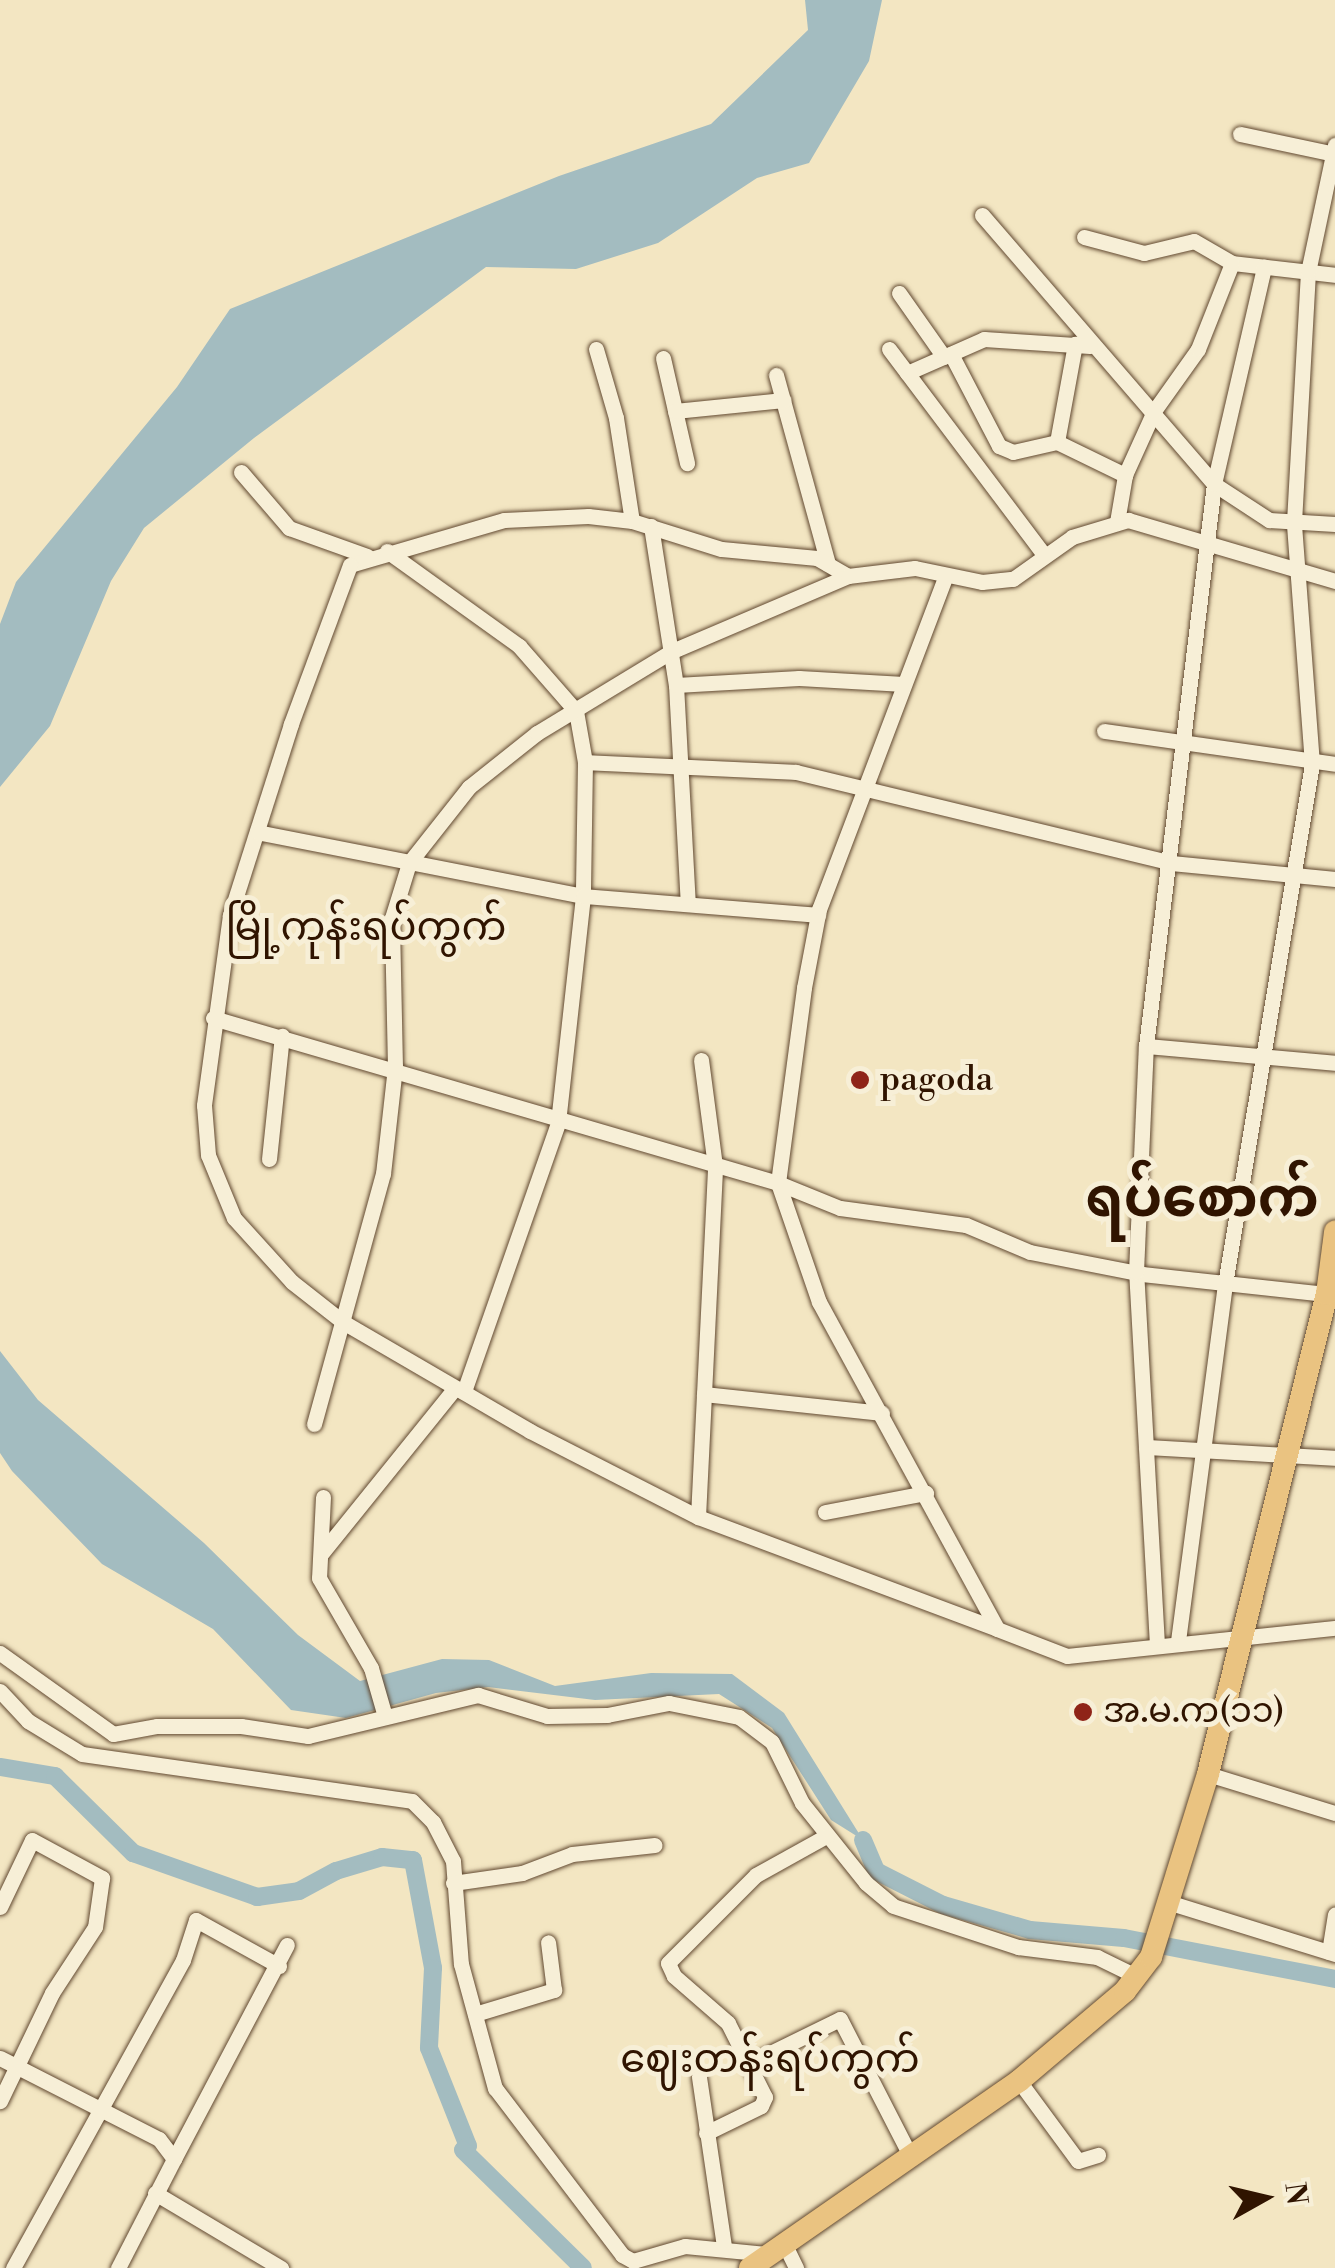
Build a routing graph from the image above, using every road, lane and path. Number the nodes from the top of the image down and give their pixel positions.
1 (1240, 134) dead end
2 (1334, 151) edge
3 (982, 214) dead end
4 (1084, 237) dead end
5 (1232, 263) junction
6 (1264, 267) junction
7 (1308, 272) junction
8 (1335, 275) edge
9 (899, 293) dead end
10 (1083, 345) junction
11 (596, 349) dead end
12 (888, 350) dead end
13 (947, 356) junction
14 (663, 358) dead end
15 (907, 374) junction
16 (776, 375) dead end
17 (783, 400) junction
18 (675, 411) junction
19 (1154, 412) junction
20 (1057, 442) junction
21 (687, 463) dead end
22 (240, 472) dead end
23 (1125, 475) junction
24 (1214, 484) junction
25 (632, 521) junction
26 (1117, 522) junction
27 (1294, 522) junction
28 (1335, 524) edge
29 (651, 526) junction
30 (1207, 540) junction
31 (387, 550) junction
32 (1042, 553) junction
33 (367, 556) junction
34 (828, 564) junction
35 (1295, 571) junction
36 (946, 574) junction
37 (848, 576) junction
38 (1335, 581) edge
39 (670, 652) junction
40 (904, 684) junction
41 (676, 685) junction
42 (576, 710) junction
43 (1104, 731) dead end
44 (1184, 746) junction
45 (585, 762) junction
46 (680, 764) junction
47 (1312, 764) junction
48 (1335, 764) edge
49 (864, 788) junction
50 (257, 832) junction
51 (409, 862) junction
52 (1171, 863) junction
53 (1294, 874) junction
54 (1335, 879) edge
55 (583, 896) junction
56 (688, 904) junction
57 (818, 915) junction
58 (214, 1018) junction
59 (282, 1036) junction
60 (1146, 1046) junction
61 (1263, 1058) junction
62 (702, 1060) dead end
63 (1335, 1064) edge
64 (396, 1067) junction
65 (558, 1124) junction
66 (269, 1158) dead end
67 (715, 1166) junction
68 (778, 1183) junction
69 (1335, 1232) edge
70 (1136, 1272) junction
71 (1226, 1284) junction
72 (1331, 1294) edge
73 (344, 1322) junction
74 (460, 1390) junction
75 (704, 1394) junction
76 (882, 1413) junction
77 (314, 1424) dead end
78 (1146, 1447) junction
79 (1204, 1448) junction
80 (1284, 1454) junction
81 (1335, 1458) edge
82 (926, 1492) junction
83 (323, 1498) dead end
84 (825, 1512) dead end
85 (698, 1517) junction
86 (320, 1554) junction
87 (1335, 1628) edge
88 (998, 1630) junction
89 (1240, 1634) junction
90 (1178, 1642) junction
91 (1157, 1645) junction
92 (0, 1653) edge
93 (0, 1691) edge
94 (383, 1711) junction
95 (1208, 1774) junction
96 (1335, 1813) edge
97 (826, 1836) junction
98 (654, 1846) dead end
99 (454, 1883) junction
100 (1171, 1903) junction
101 (0, 1908) edge
102 (1335, 1914) edge
103 (548, 1942) dead end
104 (287, 1944) dead end
105 (1332, 1953) edge
106 (280, 1966) junction
107 (1145, 1967) junction
108 (475, 2014) junction
109 (0, 2058) edge
110 (750, 2063) junction
111 (18, 2069) junction
112 (700, 2078) dead end
113 (1019, 2081) junction
114 (0, 2100) edge
115 (96, 2108) junction
116 (706, 2134) junction
117 (1098, 2155) dead end
118 (911, 2157) junction
119 (174, 2159) junction
120 (155, 2193) junction
121 (724, 2246) junction
122 (766, 2255) edge
123 (13, 2268) edge
124 (118, 2268) edge
125 (281, 2268) edge
126 (796, 2268) edge

1 - 2 street
2 - 7 street
3 - 10 street
4 - 5 street
5 - 6 street
5 - 19 street
6 - 7 street
6 - 24 street
7 - 8 street
7 - 27 street
9 - 13 street
10 - 13 street
10 - 19 street
10 - 20 street
11 - 25 street
12 - 15 street
13 - 15 street
13 - 20 street
14 - 18 street
15 - 32 street
16 - 17 street
17 - 18 street
17 - 34 street
18 - 21 street
19 - 23 street
19 - 24 street
20 - 23 street
22 - 33 street
23 - 26 street
24 - 27 street
24 - 30 street
25 - 29 street
25 - 31 street
26 - 30 street
26 - 32 street
27 - 28 street
27 - 35 street
29 - 34 street
29 - 39 street
30 - 35 street
30 - 44 street
31 - 33 street
31 - 42 street
32 - 36 street
33 - 50 street
34 - 37 street
35 - 38 street
35 - 47 street
36 - 37 street
36 - 40 street
37 - 39 street
39 - 41 street
39 - 42 street
40 - 41 street
40 - 49 street
41 - 46 street
42 - 45 street
42 - 51 street
43 - 44 street
44 - 47 street
44 - 52 street
45 - 46 street
45 - 55 street
46 - 49 street
46 - 56 street
47 - 48 street
47 - 53 street
49 - 52 street
49 - 57 street
50 - 51 street
50 - 58 street
51 - 55 street
51 - 64 street
52 - 53 street
52 - 60 street
53 - 54 street
53 - 61 street
55 - 56 street
55 - 65 street
56 - 57 street
57 - 68 street
58 - 59 street
58 - 73 street
59 - 64 street
59 - 66 street
60 - 61 street
60 - 70 street
61 - 63 street
61 - 71 street
62 - 67 street
64 - 65 street
64 - 73 street
65 - 67 street
65 - 74 street
67 - 68 street
67 - 75 street
68 - 70 street
68 - 76 street
69 - 72 highway
70 - 71 street
70 - 78 street
71 - 72 street
71 - 79 street
72 - 80 highway
73 - 74 street
73 - 77 street
74 - 85 street
74 - 86 street
75 - 76 street
75 - 85 street
76 - 82 street
78 - 79 street
78 - 91 street
79 - 80 street
79 - 90 street
80 - 81 street
80 - 89 highway
82 - 84 street
82 - 88 street
83 - 86 street
85 - 88 street
86 - 94 street
87 - 89 street
88 - 91 street
89 - 90 street
89 - 95 highway
90 - 91 street
92 - 94 street
93 - 99 street
94 - 97 street
95 - 96 street
95 - 100 highway
97 - 107 street
97 - 110 street
98 - 99 street
99 - 108 street
100 - 105 street
100 - 107 highway
101 - 111 street
102 - 105 street
103 - 108 street
104 - 106 street
106 - 115 street
106 - 119 street
107 - 113 highway
108 - 121 street
109 - 111 street
110 - 116 street
110 - 118 street
111 - 114 street
111 - 115 street
112 - 116 street
113 - 117 street
113 - 118 highway
115 - 119 street
115 - 123 street
116 - 121 street
118 - 122 highway
119 - 120 street
120 - 124 street
120 - 125 street
121 - 122 street
122 - 126 street

